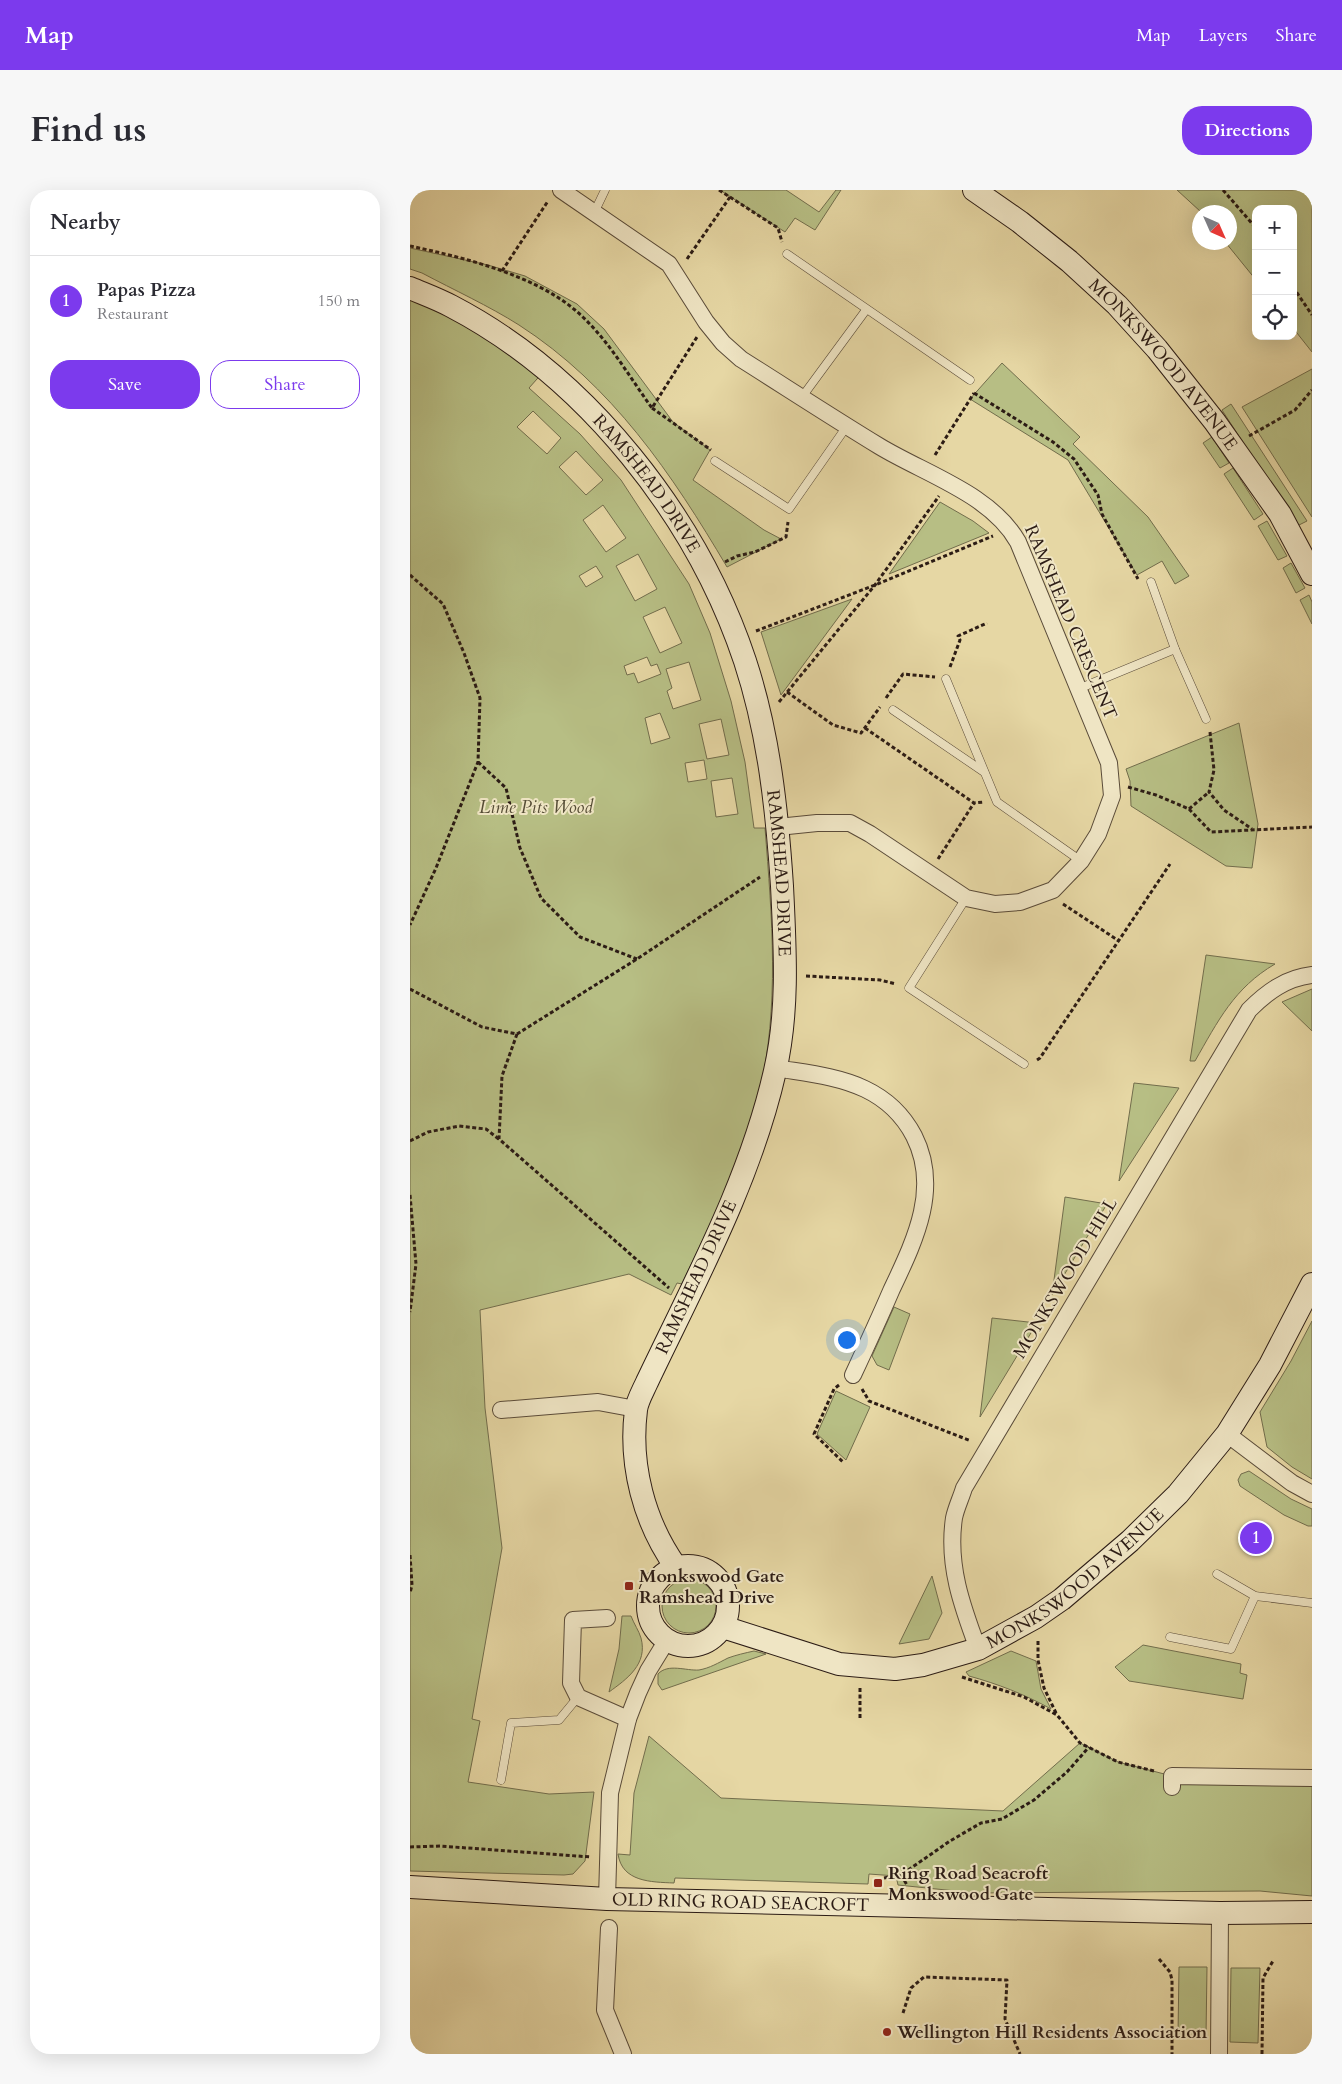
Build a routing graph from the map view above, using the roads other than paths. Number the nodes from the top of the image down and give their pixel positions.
1 (605, 190) edge
2 (974, 190) edge
3 (555, 194) edge
4 (594, 212) junction
5 (787, 254) road end
6 (410, 288) edge
7 (866, 310) junction
8 (970, 380) road end
9 (802, 397) junction
10 (848, 426) junction
11 (715, 461) road end
12 (1312, 574) edge
13 (1151, 582) road end
14 (1175, 649) junction
15 (946, 678) road end
16 (1078, 689) junction
17 (893, 710) dead end
18 (1206, 719) road end
19 (985, 772) junction
20 (778, 827) junction
21 (1080, 862) junction
22 (966, 898) junction
23 (1312, 975) edge
24 (1024, 1064) road end
25 (776, 1068) junction
26 (1312, 1284) edge
27 (853, 1374) road end
28 (636, 1408) junction
29 (501, 1410) dead end
30 (1227, 1434) junction
31 (1312, 1494) edge
32 (676, 1567) junction
33 (1217, 1574) dead end
34 (1255, 1596) junction
35 (1312, 1603) edge
36 (607, 1618) dead end
37 (722, 1627) junction
38 (1170, 1637) dead end
39 (667, 1640) junction
40 (978, 1649) junction
41 (578, 1697) junction
42 (628, 1719) junction
43 (1312, 1778) edge
44 (501, 1780) dead end
45 (1172, 1781) road end
46 (410, 1887) edge
47 (607, 1899) junction
48 (1312, 1912) edge
49 (1220, 1913) junction
50 (609, 1928) dead end
51 (623, 2054) edge
52 (1219, 2054) edge

1 - 4 lane
2 - 12 street, MONKSWOOD AVENUE
3 - 4 street, RAMSHEAD CRESCENT
4 - 9 street, RAMSHEAD CRESCENT
5 - 7 lane
6 - 20 street, RAMSHEAD DRIVE
7 - 8 lane
7 - 9 lane
9 - 10 street, RAMSHEAD CRESCENT
10 - 11 lane
10 - 16 street, RAMSHEAD CRESCENT
13 - 14 lane
14 - 16 lane
14 - 18 lane
15 - 19 lane
16 - 21 street, RAMSHEAD CRESCENT
17 - 19 lane
19 - 21 lane
20 - 22 street, RAMSHEAD CRESCENT
20 - 25 street, RAMSHEAD DRIVE
21 - 22 street, RAMSHEAD CRESCENT
22 - 24 lane
23 - 40 street, MONKSWOOD HILL
25 - 27 street
25 - 28 street, RAMSHEAD DRIVE
26 - 30 street, MONKSWOOD AVENUE
28 - 29 street
28 - 32 street, RAMSHEAD DRIVE
30 - 31 street
30 - 40 street, MONKSWOOD AVENUE
32 - 37 street
32 - 39 street
33 - 34 lane
34 - 35 lane
34 - 38 lane
36 - 41 street
37 - 39 street
37 - 40 street, MONKSWOOD AVENUE
39 - 42 street
41 - 42 street
41 - 44 lane
42 - 47 street
43 - 45 street
46 - 47 street, OLD RING ROAD SEACROFT
47 - 49 street, OLD RING ROAD SEACROFT
48 - 49 street, OLD RING ROAD SEACROFT
49 - 52 street
50 - 51 street

